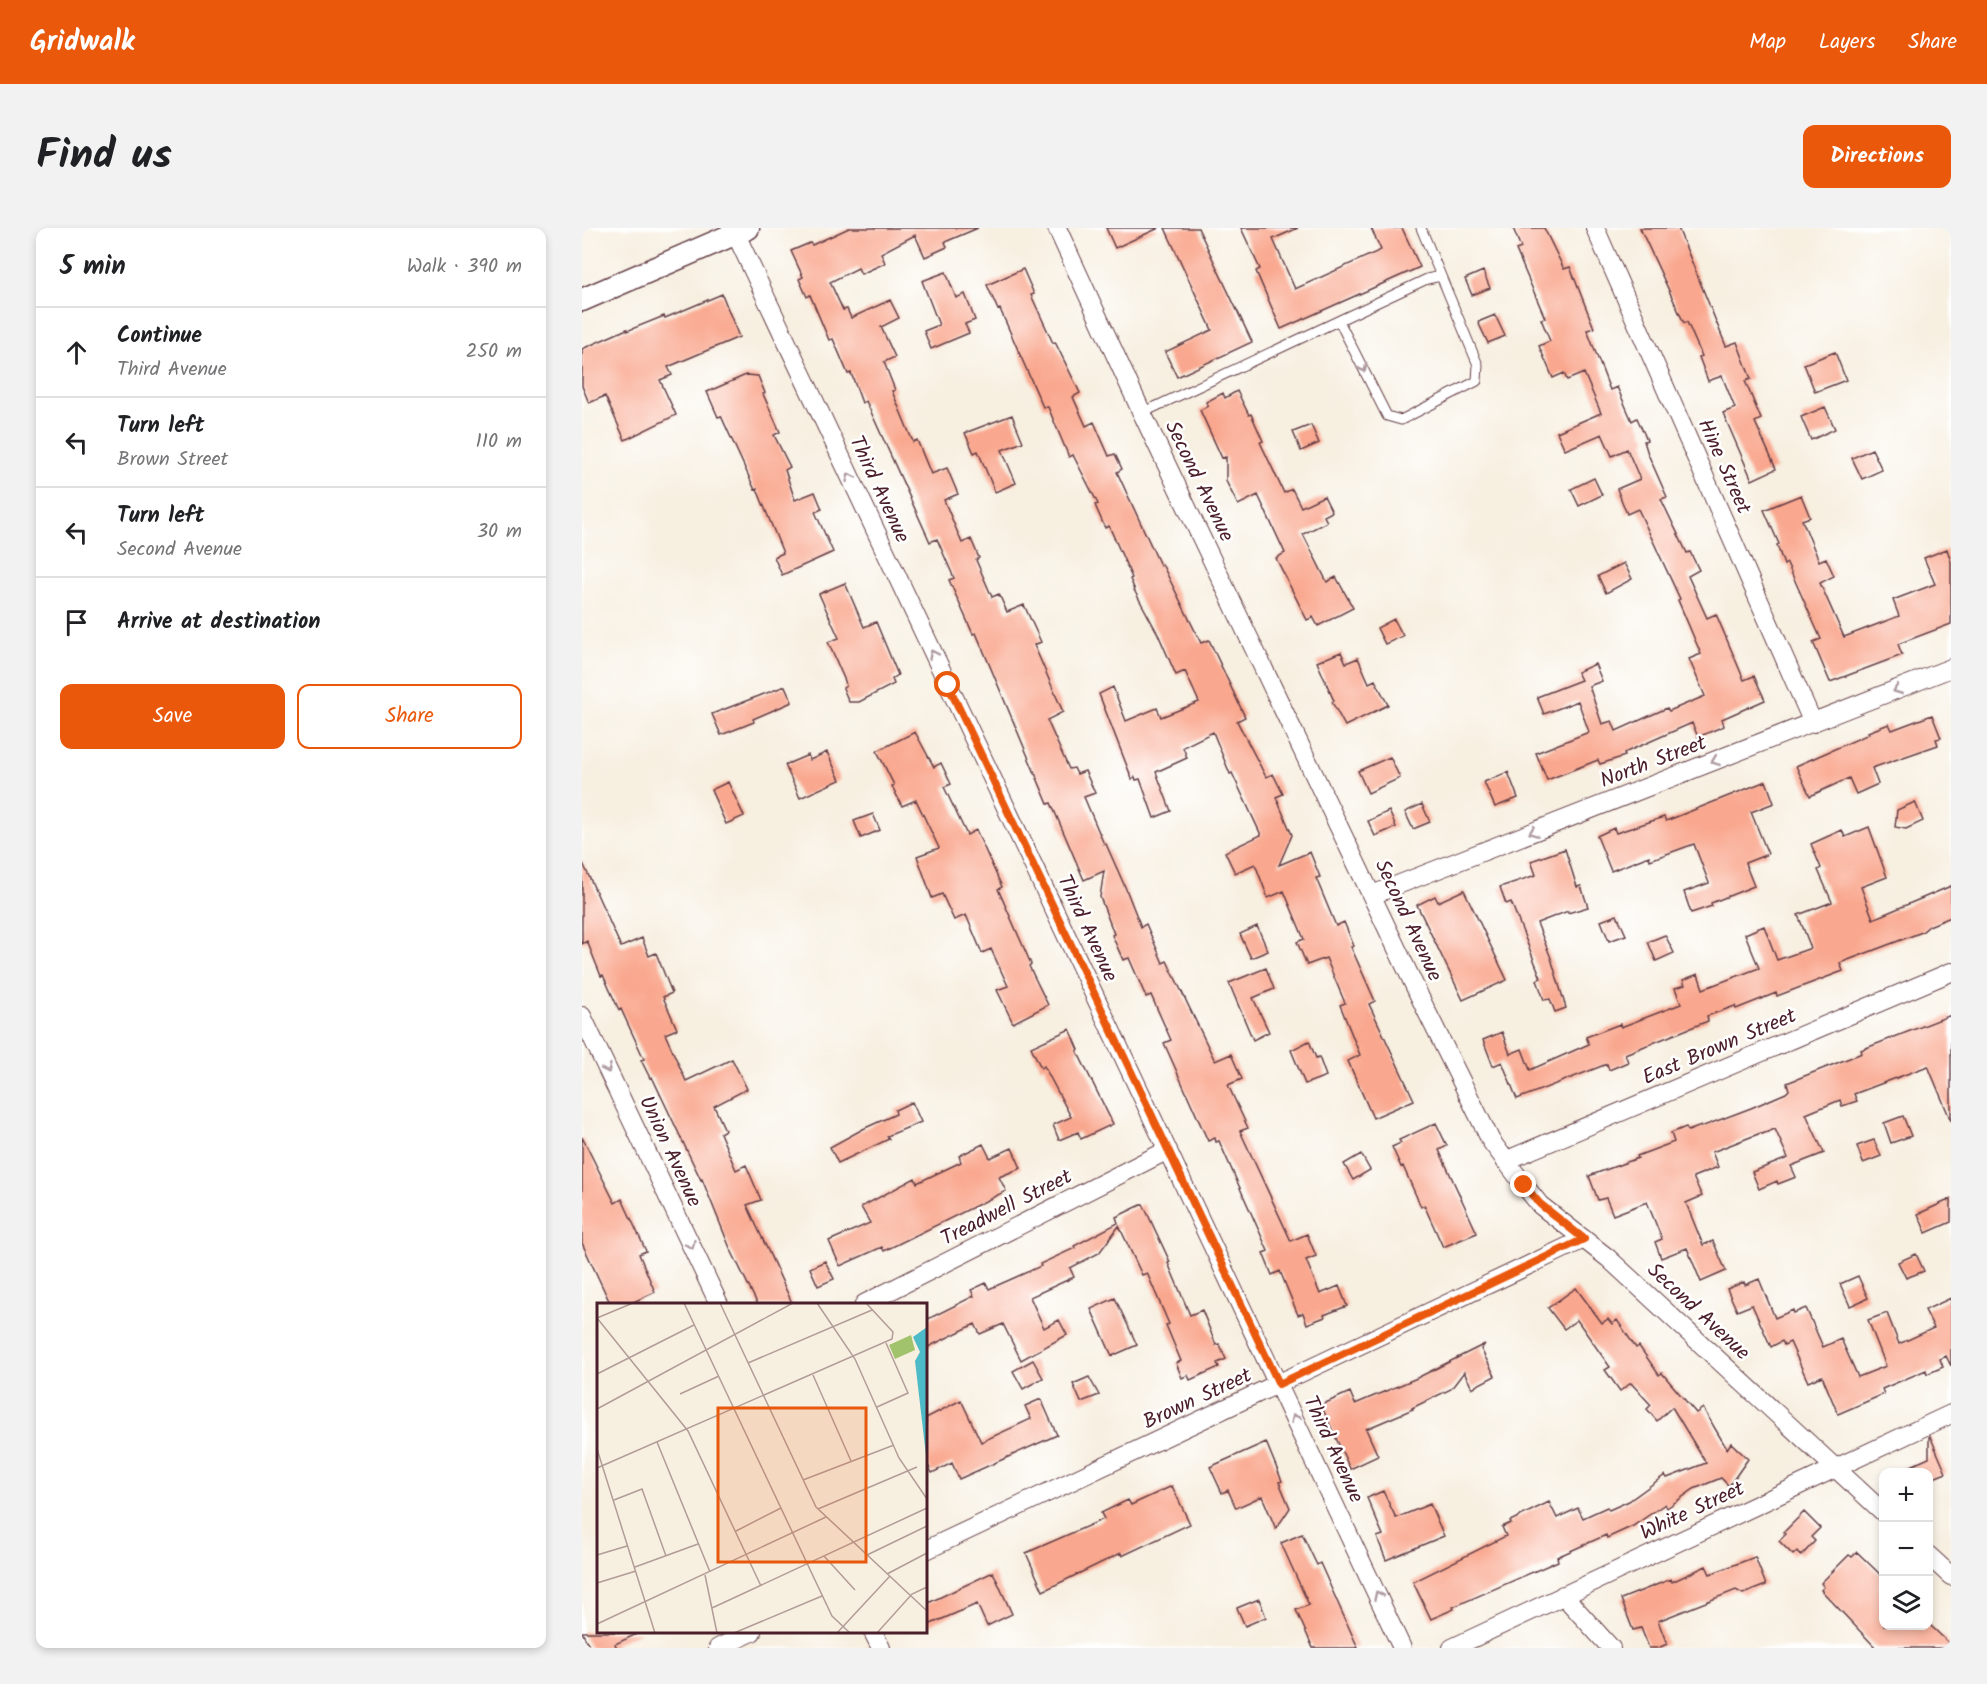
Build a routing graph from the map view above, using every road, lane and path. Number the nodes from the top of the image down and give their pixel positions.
1 (1421, 228) edge
2 (1596, 228) edge
3 (739, 230) edge
4 (1061, 231) edge
5 (1441, 276) junction
6 (582, 300) edge
7 (1339, 321) junction
8 (1142, 413) junction
9 (1951, 668) edge
10 (1813, 723) junction
11 (1372, 895) junction
12 (1951, 972) edge
13 (582, 1016) edge
14 (1168, 1150) junction
15 (1505, 1161) junction
16 (1584, 1239) junction
17 (717, 1303) edge
18 (868, 1303) edge
19 (1279, 1384) junction
20 (1951, 1414) edge
21 (1836, 1468) junction
22 (1879, 1508) edge
23 (927, 1550) edge
24 (1933, 1559) edge
25 (1951, 1576) edge
26 (1563, 1595) junction
27 (750, 1633) edge
28 (874, 1633) edge
29 (718, 1648) edge
30 (881, 1648) edge
31 (1402, 1648) edge
32 (1452, 1648) edge
33 (1611, 1648) edge

1 - 5 lane
2 - 10 street, Hine Street
3 - 6 street
14 -> 3 street, Third Avenue
4 - 8 street, Second Avenue
5 - 7 lane
7 -> 5 lane
7 - 8 lane
8 - 11 street, Second Avenue
9 -> 10 street, North Street
10 -> 11 street, North Street
11 - 15 street, Second Avenue
12 - 15 street, East Brown Street
13 -> 17 street, Union Avenue
14 - 18 street, Treadwell Street
14 - 19 street, Third Avenue
15 - 16 street, Second Avenue
16 - 19 street, Brown Street
16 - 21 street, Second Avenue
19 - 23 street, Brown Street
31 -> 19 street, Third Avenue
20 - 21 street, White Street
21 - 22 street, Second Avenue
21 - 26 street, White Street
24 - 25 street
26 - 32 street, White Street
26 - 33 street
27 - 29 street
28 - 30 street

